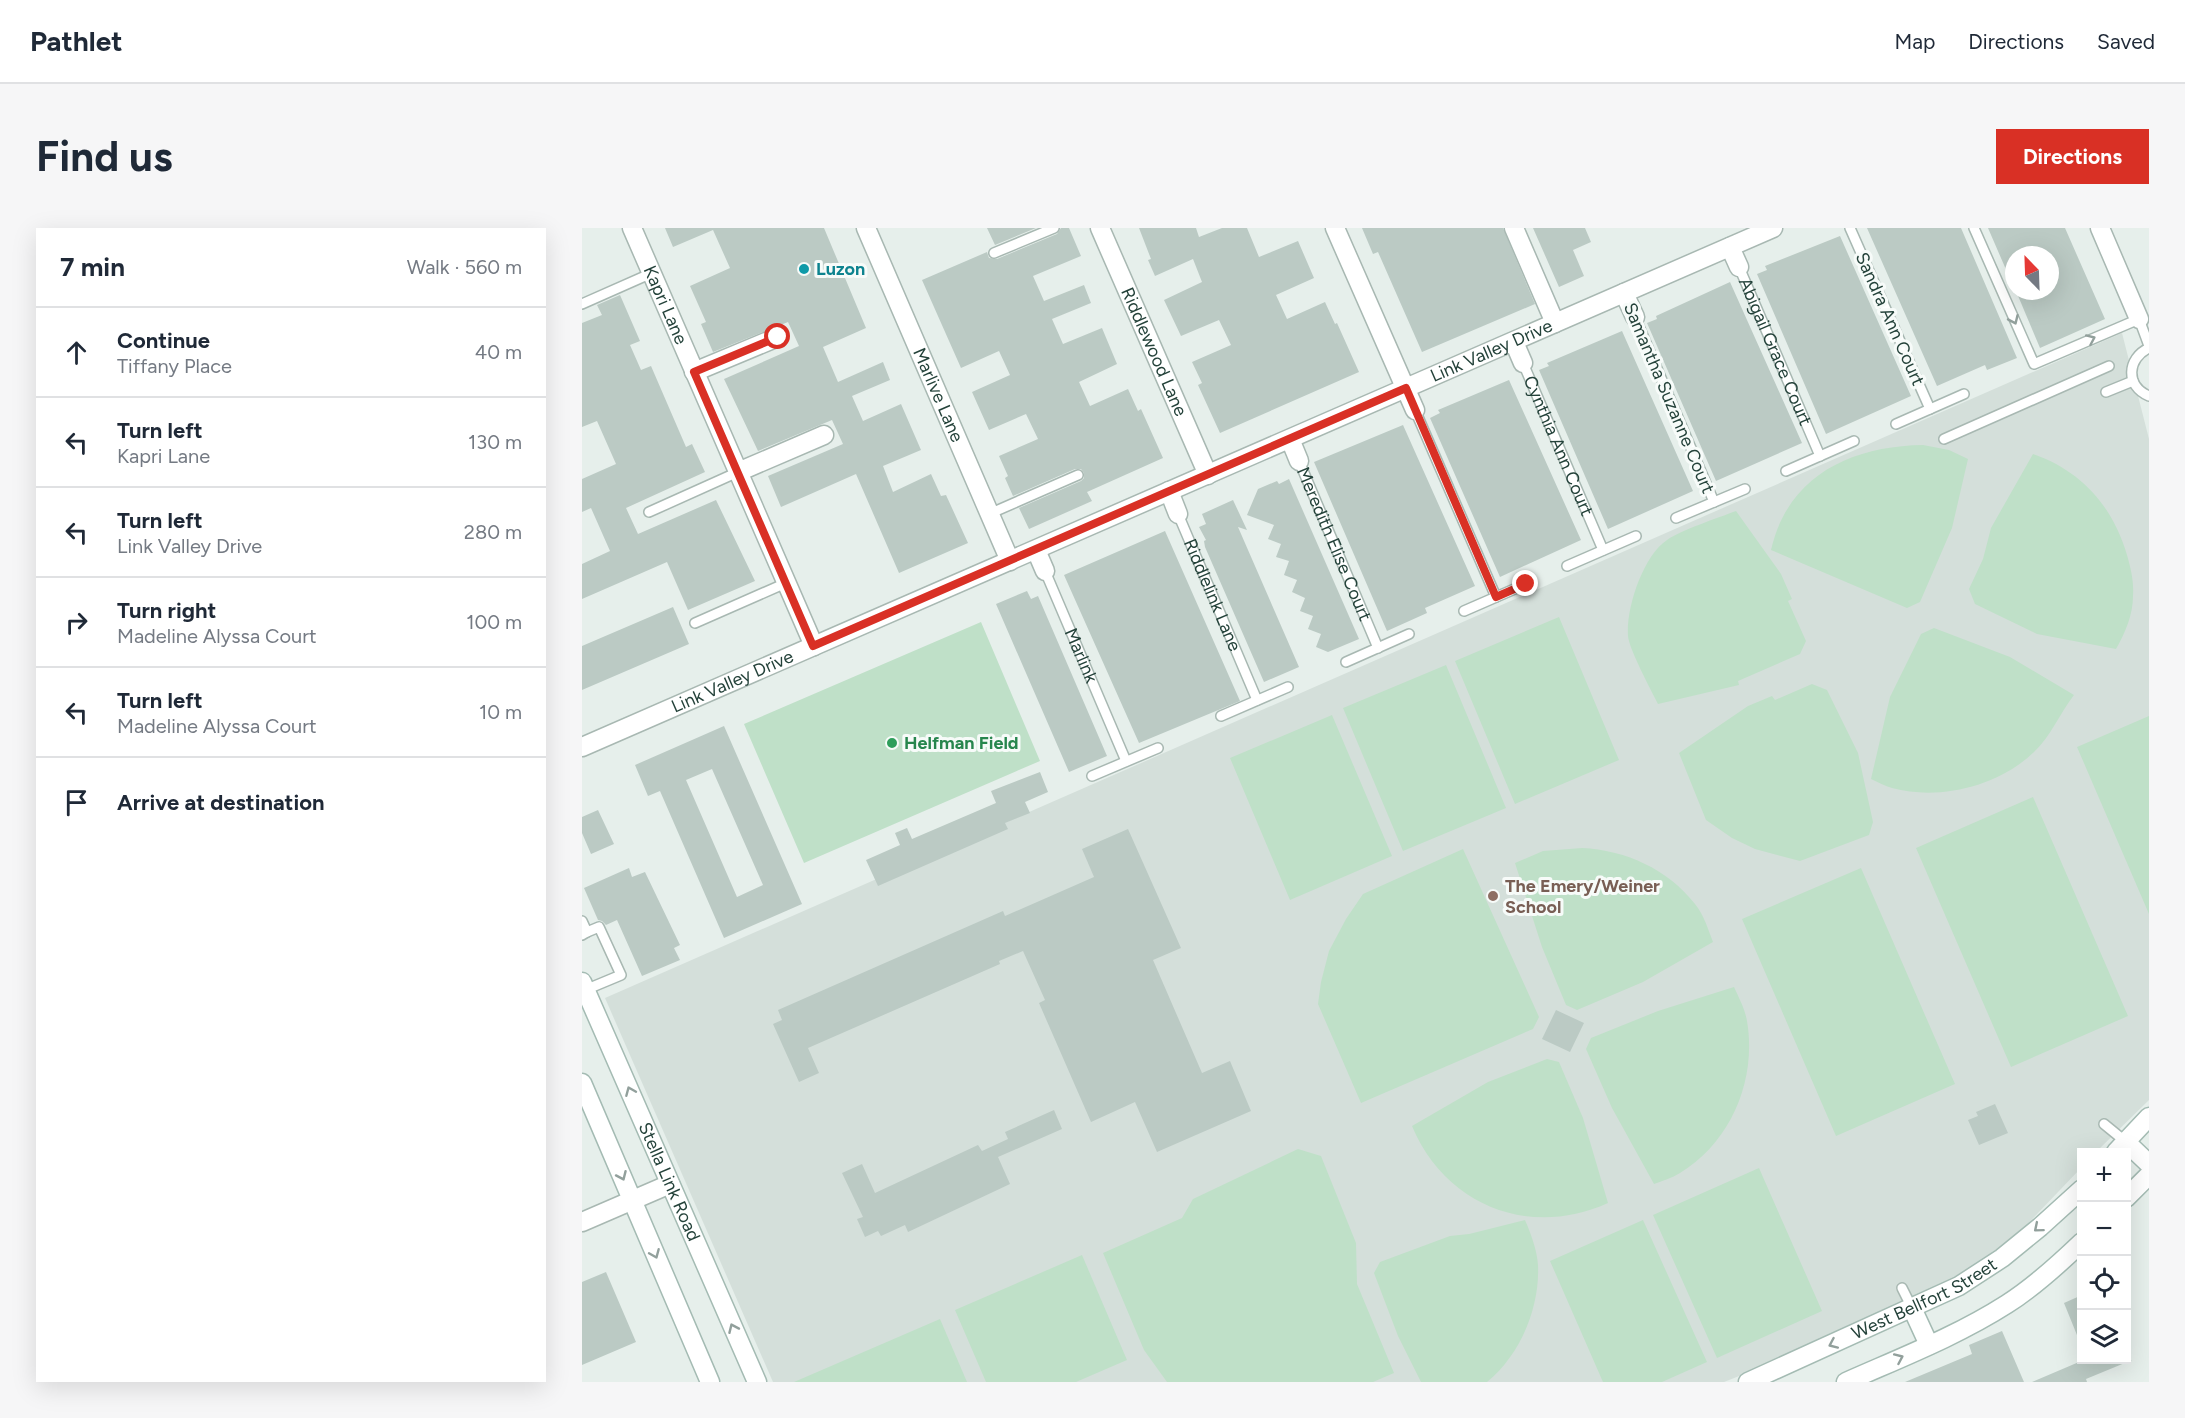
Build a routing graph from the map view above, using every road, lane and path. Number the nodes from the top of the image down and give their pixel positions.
1 (632, 228) edge
2 (866, 228) edge
3 (1054, 228) edge
4 (1100, 228) edge
5 (1335, 228) edge
6 (1514, 228) edge
7 (1773, 228) edge
8 (1850, 228) edge
9 (1974, 228) edge
10 (2100, 228) edge
11 (1730, 247) junction
12 (994, 253) dead end
13 (1739, 267) joint
14 (652, 273) junction
15 (1624, 293) junction
16 (582, 304) edge
17 (1635, 317) joint
18 (2139, 319) junction
19 (1555, 323) junction
20 (778, 337) dead end
21 (1514, 342) junction
22 (2149, 347) edge
23 (1523, 363) joint
24 (2109, 366) dead end
25 (694, 372) junction
26 (2133, 381) junction
27 (1406, 388) junction
28 (2106, 392) dead end
29 (1964, 394) dead end
30 (2149, 396) edge
31 (1930, 409) junction
32 (1415, 410) joint
33 (1896, 424) dead end
34 (824, 435) dead end
35 (1290, 439) junction
36 (1944, 439) dead end
37 (1854, 441) dead end
38 (1820, 456) junction
39 (1299, 461) joint
40 (1786, 471) dead end
41 (738, 472) junction
42 (1078, 475) dead end
43 (1208, 475) junction
44 (1745, 489) dead end
45 (1169, 491) junction
46 (1714, 502) junction
47 (649, 512) dead end
48 (989, 514) junction
49 (1178, 514) joint
50 (1676, 518) dead end
51 (1636, 536) dead end
52 (1036, 550) junction
53 (1603, 550) junction
54 (1010, 561) junction
55 (1567, 566) dead end
56 (1045, 571) joint
57 (786, 583) junction
58 (1526, 584) dead end
59 (1496, 597) junction
60 (1464, 611) dead end
61 (695, 622) dead end
62 (1409, 634) dead end
63 (813, 646) junction
64 (1378, 648) junction
65 (1346, 662) dead end
66 (1288, 687) dead end
67 (1257, 700) junction
68 (1221, 716) dead end
69 (582, 747) edge
70 (1158, 748) dead end
71 (1126, 761) junction
72 (1092, 776) dead end
73 (582, 921) edge
74 (585, 933) edge
75 (583, 987) edge
76 (582, 1083) edge
77 (2149, 1117) edge
78 (2104, 1124) dead end
79 (2121, 1147) edge
80 (2149, 1164) edge
81 (2149, 1175) edge
82 (670, 1184) junction
83 (2077, 1194) edge
84 (2131, 1194) edge
85 (633, 1200) junction
86 (582, 1222) edge
87 (2077, 1247) edge
88 (1902, 1288) dead end
89 (1912, 1308) junction
90 (1929, 1345) junction
91 (710, 1382) edge
92 (757, 1382) edge
93 (1748, 1382) edge
94 (1846, 1382) edge

1 - 14 street, Kapri Lane
2 - 48 street, Marlive Lane
3 - 12 lane
4 - 43 street, Riddlewood Lane
5 - 27 street
6 - 19 street
7 - 11 street, Link Valley Drive
8 - 31 lane, Sandra Ann Court
9 -> 18 lane
10 - 18 street
11 - 13 street, Abigail Grace Court
11 - 15 street, Link Valley Drive
13 - 38 lane, Abigail Grace Court
14 - 16 lane
14 - 25 street, Kapri Lane
15 - 17 street, Samantha Suzanne Court
15 - 19 street, Link Valley Drive
17 - 46 lane, Samantha Suzanne Court
18 - 22 lane
19 - 21 street, Link Valley Drive
20 - 25 street
21 - 23 street, Cynthia Ann Court
21 - 27 street, Link Valley Drive
22 - 26 lane
23 - 53 lane, Cynthia Ann Court
24 - 36 lane
25 - 41 street, Kapri Lane
26 - 28 lane
26 - 30 lane
27 - 32 street
27 - 35 street, Link Valley Drive
29 - 31 lane, Sandra Ann Court
31 - 33 lane, Sandra Ann Court
32 - 59 lane
34 - 41 street
35 - 39 street, Meredith Elise Court
35 - 43 street, Link Valley Drive
37 - 38 lane
38 - 40 lane
39 - 64 lane, Meredith Elise Court
41 - 47 lane
41 - 57 street, Kapri Lane
42 - 48 lane
43 - 45 street, Link Valley Drive
44 - 46 lane, Samantha Suzanne Court
45 - 49 street, Riddlelink Lane
45 - 52 street, Link Valley Drive
46 - 50 lane, Samantha Suzanne Court
48 - 54 street, Marlive Lane
49 - 67 lane, Riddlelink Lane
51 - 53 lane
52 - 54 street, Link Valley Drive
52 - 56 street, Marlink
53 - 55 lane
54 - 63 street, Link Valley Drive
56 - 71 lane, Marlink
57 - 61 lane
57 - 63 street, Kapri Lane
58 - 59 lane
59 - 60 lane
62 - 64 lane
63 - 69 street, Link Valley Drive
64 - 65 lane
66 - 67 lane
67 - 68 lane
70 - 71 lane
71 - 72 lane
73 - 74 lane
74 - 75 lane
82 -> 75 street, Stella Link Road
76 -> 85 street
77 - 79 street
78 - 79 lane
79 - 80 street
81 - 84 street
82 - 85 street
92 -> 82 street, Stella Link Road
83 -> 89 street, West Bellfort Street
85 - 86 street
85 -> 91 street
87 - 90 street
88 - 89 lane
89 - 90 street
89 -> 93 street, West Bellfort Street
94 -> 90 street

